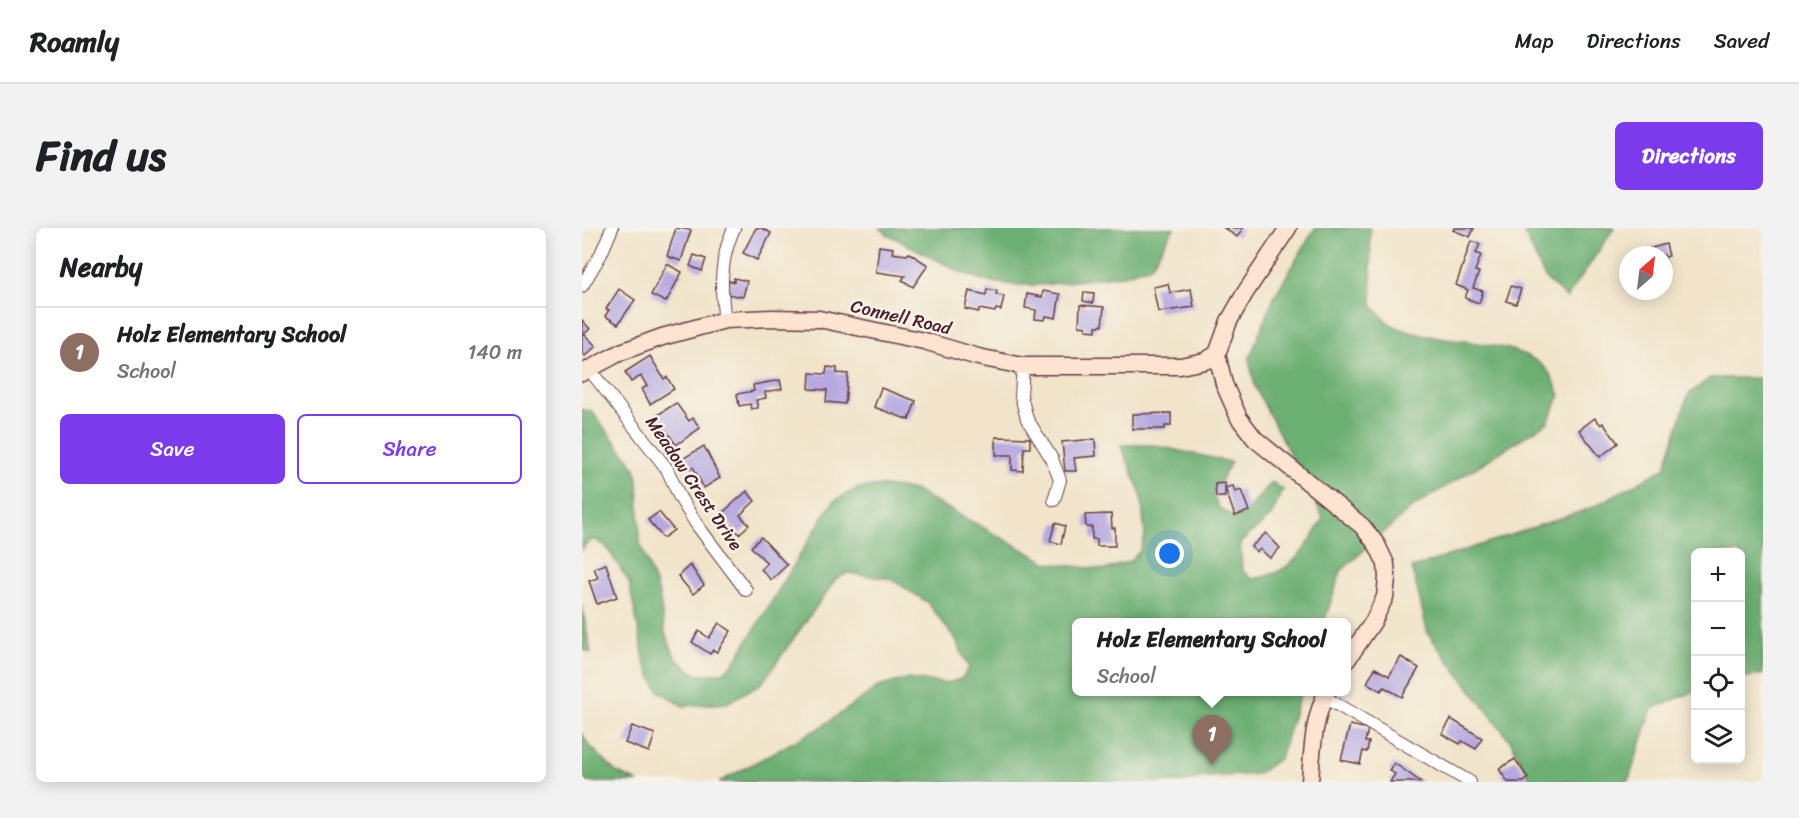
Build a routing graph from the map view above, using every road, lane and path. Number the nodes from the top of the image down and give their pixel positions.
1 (612, 228) edge
2 (734, 228) edge
3 (1288, 228) edge
4 (582, 286) edge
5 (725, 320) junction
6 (1217, 354) junction
7 (1023, 366) junction
8 (586, 371) edge
9 (1054, 500) dead end
10 (746, 590) dead end
11 (1351, 654) edge
12 (1325, 696) edge
13 (1329, 696) edge
14 (1310, 782) edge
15 (1470, 782) edge

1 - 4 street
2 - 5 street
3 - 6 main road
5 - 7 main road, Connell Road
5 - 8 main road, Connell Road
6 - 7 main road, Connell Road
6 - 11 main road
7 - 9 street
8 - 10 street, Meadow Crest Drive
12 - 14 main road
13 - 15 street

